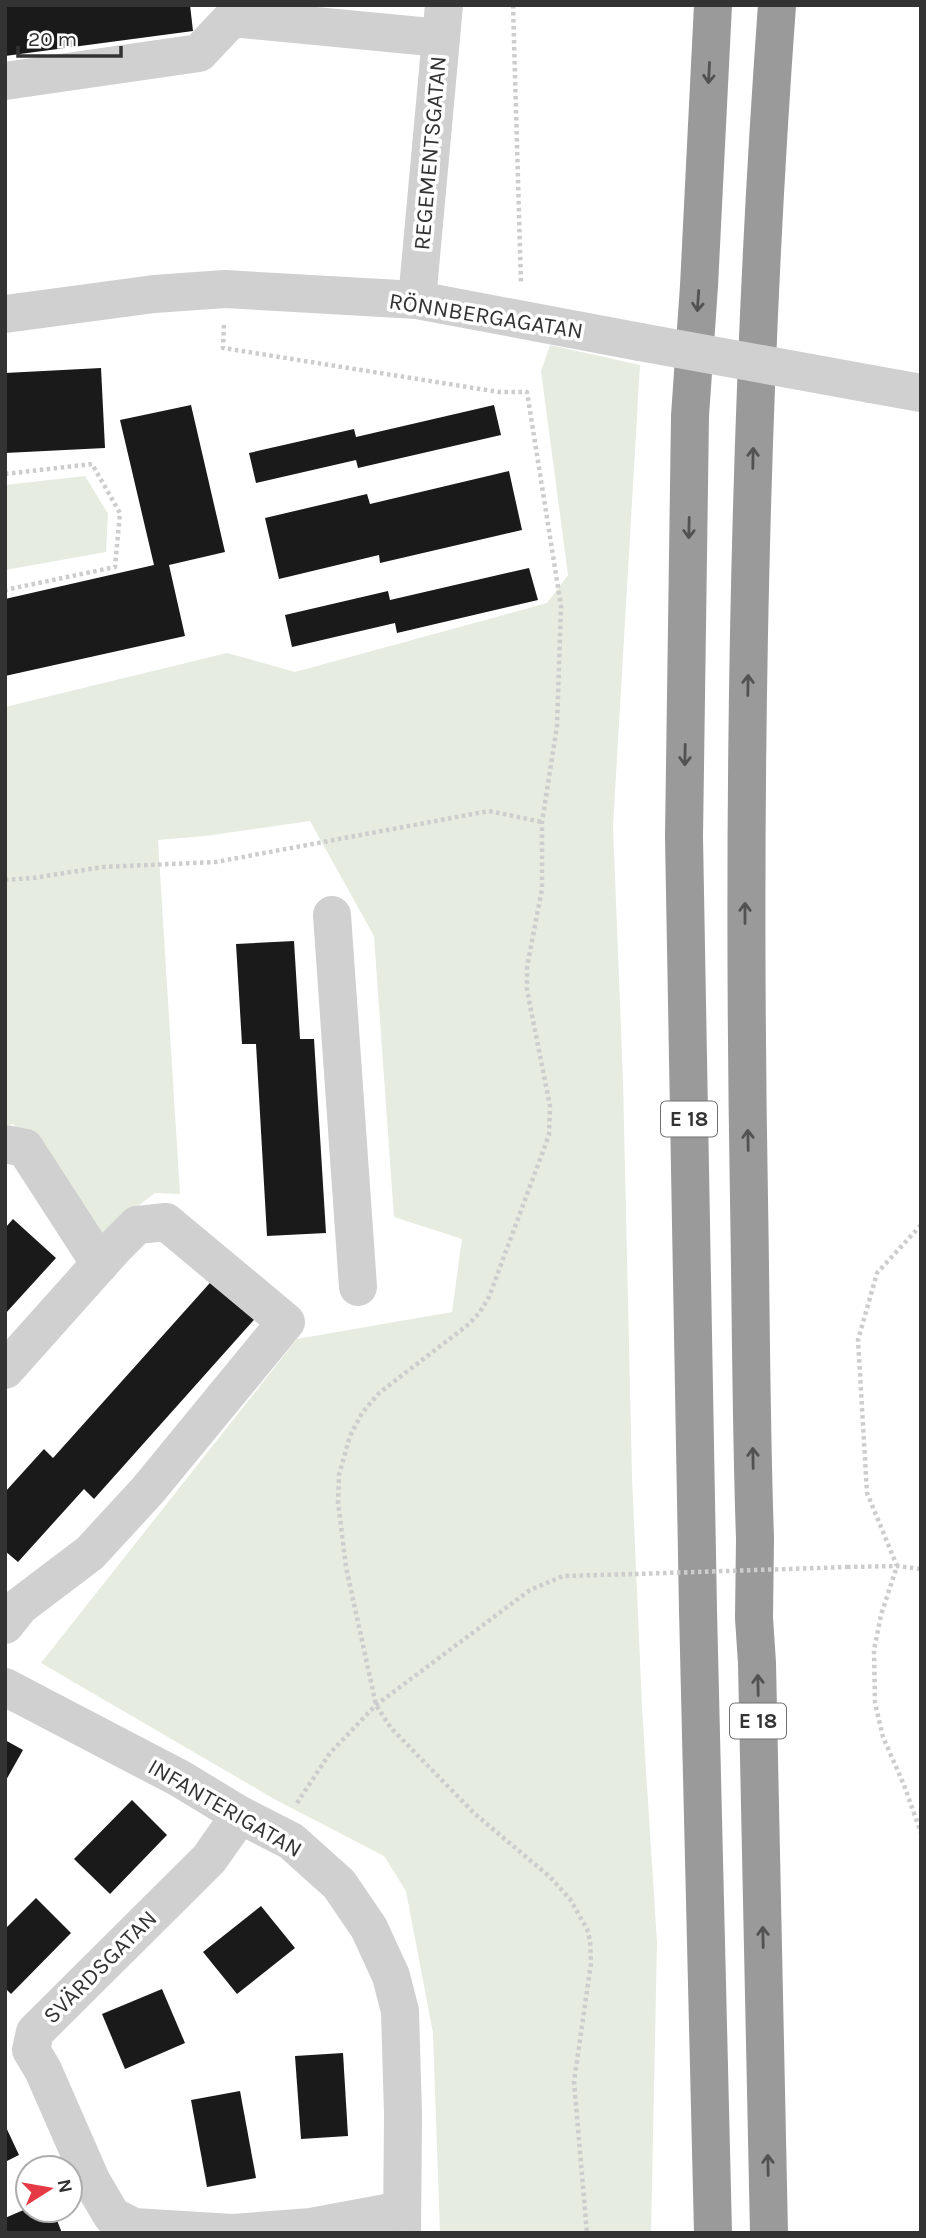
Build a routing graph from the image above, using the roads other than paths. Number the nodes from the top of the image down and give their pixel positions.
1 (713, 5) edge
2 (777, 5) edge
3 (442, 22) edge
4 (5, 81) edge
5 (417, 300) junction
6 (5, 314) edge
7 (921, 393) edge
8 (332, 915) dead end
9 (5, 1144) edge
10 (100, 1264) junction
11 (358, 1287) dead end
12 (5, 1370) edge
13 (5, 1625) edge
14 (5, 1687) edge
15 (240, 1815) junction
16 (402, 2221) edge
17 (233, 2233) edge
18 (713, 2233) edge
19 (769, 2233) edge

1 -> 18 highway, E 18
19 -> 2 highway, E 18
3 - 4 street
3 - 5 street, REGEMENTSGATAN
5 - 6 street, RÖNNBERGAGATAN
5 - 7 street, RÖNNBERGAGATAN, bridge
8 - 11 street
9 - 10 street
10 - 12 street
10 - 13 street
14 - 15 street, INFANTERIGATAN
15 - 16 street, INFANTERIGATAN
15 - 17 street, SVÄRDSGATAN
16 - 17 street, SVÄRDSGATAN

